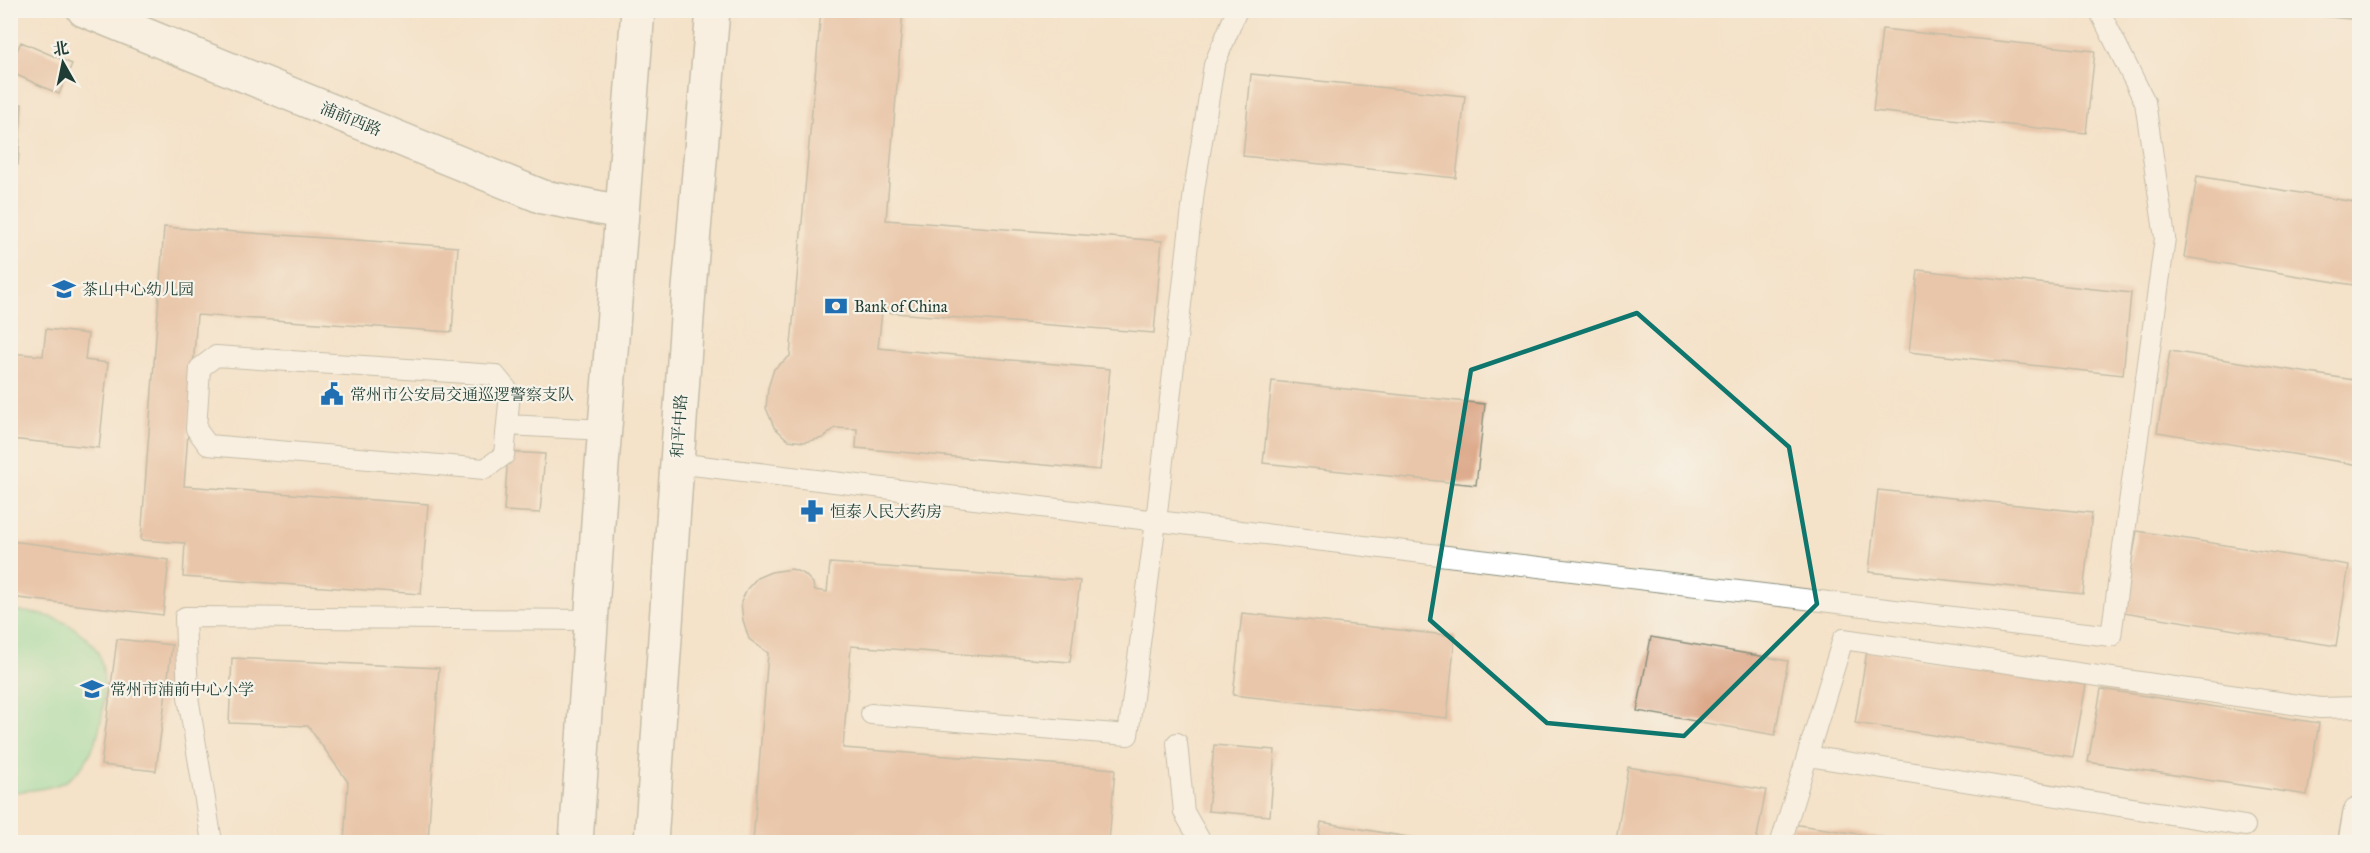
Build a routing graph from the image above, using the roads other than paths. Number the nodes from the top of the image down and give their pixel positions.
1 (84, 10) edge
2 (638, 10) edge
3 (714, 10) edge
4 (1237, 10) edge
5 (2099, 10) edge
6 (621, 212) junction
7 (507, 425) junction
8 (605, 430) junction
9 (676, 463) junction
10 (1156, 521) junction
11 (591, 620) junction
12 (2360, 707) edge
13 (871, 714) dead end
14 (1177, 743) dead end
15 (1808, 756) junction
16 (2360, 813) edge
17 (2245, 826) dead end
18 (212, 843) edge
19 (576, 843) edge
20 (651, 843) edge
21 (1201, 843) edge
22 (1781, 843) edge
23 (2355, 843) edge

1 - 6 main road, 浦前西路
2 - 6 main road
3 - 9 main road, 和平中路
4 - 10 lane
5 - 10 lane
6 - 8 main road
7 - 7 lane
7 - 8 lane
8 - 11 main road
9 - 10 lane
9 - 20 main road, 和平中路
10 - 13 lane
11 - 18 lane
11 - 19 main road
12 - 15 lane
14 - 21 lane
15 - 17 lane
15 - 22 lane
16 - 23 main road

